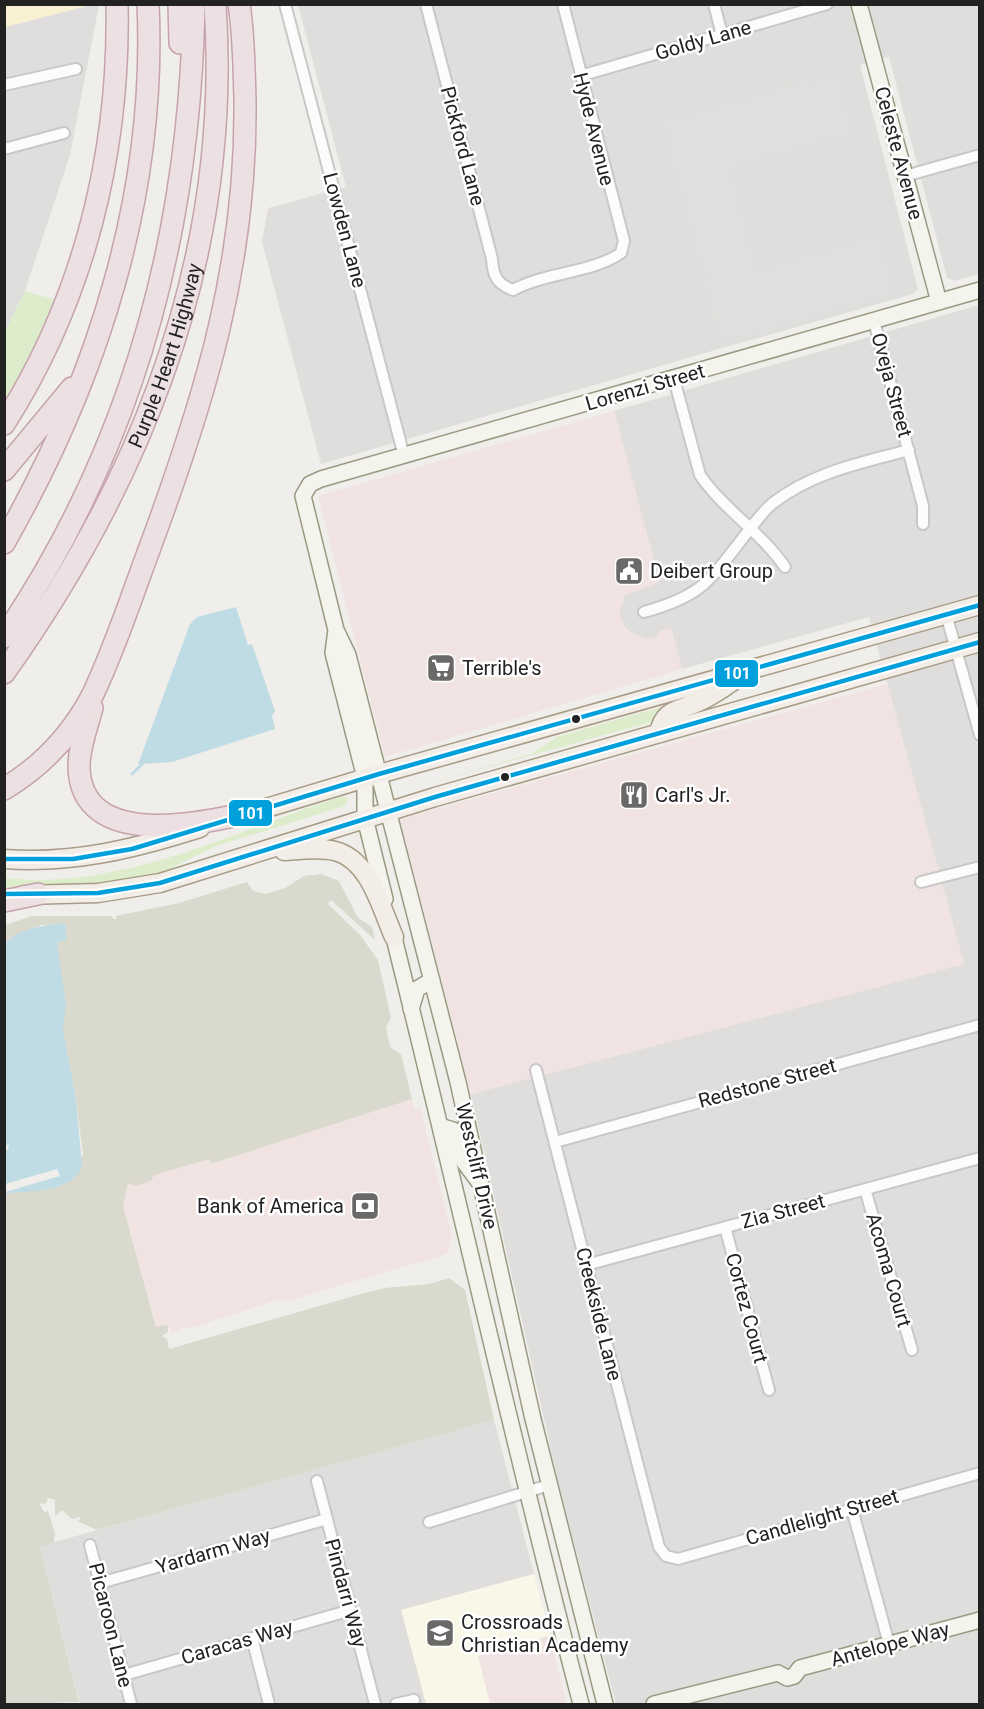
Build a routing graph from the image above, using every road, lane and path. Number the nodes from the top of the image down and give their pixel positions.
1 (117, 4) edge
2 (148, 4) edge
3 (179, 4) edge
4 (194, 4) edge
5 (215, 4) edge
6 (239, 4) edge
7 (285, 4) edge
8 (426, 4) edge
9 (562, 4) edge
10 (714, 4) edge
11 (827, 4) edge
12 (859, 4) edge
13 (722, 34) junction
14 (76, 69) dead end
15 (580, 76) junction
16 (4, 85) edge
17 (64, 133) dead end
18 (4, 149) edge
19 (980, 155) edge
20 (905, 176) junction
21 (621, 253) joint
22 (980, 291) edge
23 (939, 302) junction
24 (874, 321) junction
25 (130, 370) junction
26 (86, 371) junction
27 (674, 379) junction
28 (4, 424) edge
29 (909, 450) junction
30 (404, 456) junction
31 (4, 470) edge
32 (310, 484) joint
33 (922, 524) dead end
34 (751, 528) junction
35 (4, 543) edge
36 (785, 567) dead end
37 (980, 605) edge
38 (4, 612) edge
39 (644, 612) dead end
40 (946, 614) junction
41 (4, 637) edge
42 (980, 642) edge
43 (25, 643) junction
44 (956, 649) junction
45 (754, 669) junction
46 (4, 673) edge
47 (103, 673) junction
48 (4, 682) edge
49 (659, 733) junction
50 (980, 735) edge
51 (372, 776) junction
52 (4, 789) edge
53 (256, 811) junction
54 (377, 814) junction
55 (261, 851) junction
56 (4, 859) edge
57 (980, 867) edge
58 (921, 882) dead end
59 (4, 894) edge
60 (38, 894) junction
61 (4, 901) edge
62 (394, 937) junction
63 (432, 980) junction
64 (411, 1012) junction
65 (979, 1027) edge
66 (536, 1070) dead end
67 (440, 1126) junction
68 (555, 1142) junction
69 (980, 1158) edge
70 (483, 1187) junction
71 (865, 1189) junction
72 (725, 1227) junction
73 (498, 1257) junction
74 (474, 1262) junction
75 (586, 1265) junction
76 (912, 1350) dead end
77 (769, 1390) dead end
78 (980, 1473) edge
79 (317, 1481) dead end
80 (549, 1485) junction
81 (526, 1491) junction
82 (852, 1509) junction
83 (327, 1519) junction
84 (429, 1522) dead end
85 (90, 1545) dead end
86 (666, 1556) joint
87 (100, 1583) junction
88 (351, 1610) junction
89 (980, 1620) edge
90 (252, 1638) junction
91 (889, 1644) junction
92 (124, 1675) junction
93 (697, 1699) edge
94 (414, 1700) dead end
95 (131, 1704) edge
96 (269, 1704) edge
97 (375, 1704) edge
98 (396, 1704) edge
99 (581, 1704) edge
100 (606, 1704) edge
101 (654, 1704) edge

1 - 28 highway
2 - 26 highway
3 - 25 highway
4 - 25 highway
5 - 43 highway, Purple Heart Highway
6 - 47 highway
7 - 30 street, Lowden Lane
8 - 21 street, Pickford Lane
9 - 15 street, Hyde Avenue
10 - 13 street
11 - 13 street, Goldy Lane
12 - 20 main road, Celeste Avenue
13 - 15 street, Goldy Lane
14 - 16 street
15 - 21 street, Hyde Avenue
17 - 18 street
19 - 20 street
20 - 23 main road, Celeste Avenue
22 - 23 main road, Lorenzi Street
23 - 24 main road, Lorenzi Street
24 - 27 main road, Lorenzi Street
24 - 29 street, Oveja Street
25 - 38 highway
25 - 41 highway
26 - 31 highway
26 - 35 highway
27 - 30 main road, Lorenzi Street
27 - 34 street
29 - 33 street, Oveja Street
29 - 34 street
30 - 32 main road, Lorenzi Street
32 - 51 main road, Westcliff Drive
34 - 36 street
34 - 39 street
37 - 40 main road
40 - 44 street
40 - 45 main road
42 - 44 main road
43 - 46 highway, Purple Heart Highway
43 - 48 highway
44 - 49 main road
44 - 50 street
45 - 49 main road
45 - 51 main road
47 - 52 highway
47 - 53 highway
49 - 54 main road
51 - 53 main road
51 - 54 main road, Westcliff Drive
51 - 54 main road, Westcliff Drive
53 - 56 main road
54 - 55 main road
54 - 62 main road, Westcliff Drive
54 - 63 main road, Westcliff Drive
55 - 60 main road
55 - 62 main road
57 - 58 street
59 - 60 main road
60 - 61 highway
62 - 64 main road, Westcliff Drive
63 - 64 main road
63 - 70 main road, Westcliff Drive
64 - 67 main road, Westcliff Drive
65 - 68 street, Redstone Street
66 - 68 street, Creekside Lane
67 - 70 main road
67 - 74 main road, Westcliff Drive
68 - 75 street, Creekside Lane
69 - 71 street, Zia Street
70 - 73 main road, Westcliff Drive
71 - 72 street, Zia Street
71 - 76 street, Acoma Court
72 - 75 street, Zia Street
72 - 77 street, Cortez Court
73 - 74 main road
73 - 80 main road, Westcliff Drive
74 - 81 main road, Westcliff Drive
75 - 86 street, Creekside Lane
78 - 82 street, Candlelight Street
79 - 83 street, Pindarri Way
80 - 81 street
80 - 100 main road, Westcliff Drive
81 - 84 street
81 - 99 main road, Westcliff Drive
82 - 86 street, Candlelight Street
82 - 91 street
83 - 87 street, Yardarm Way
83 - 88 street, Pindarri Way
85 - 87 street, Picaroon Lane
87 - 92 street, Picaroon Lane
88 - 90 street, Caracas Way
88 - 97 street, Pindarri Way
89 - 91 main road, Antelope Way
90 - 92 street, Caracas Way
90 - 96 street
91 - 93 main road, Antelope Way
92 - 95 street, Picaroon Lane
93 - 101 main road, Antelope Way
94 - 98 street

